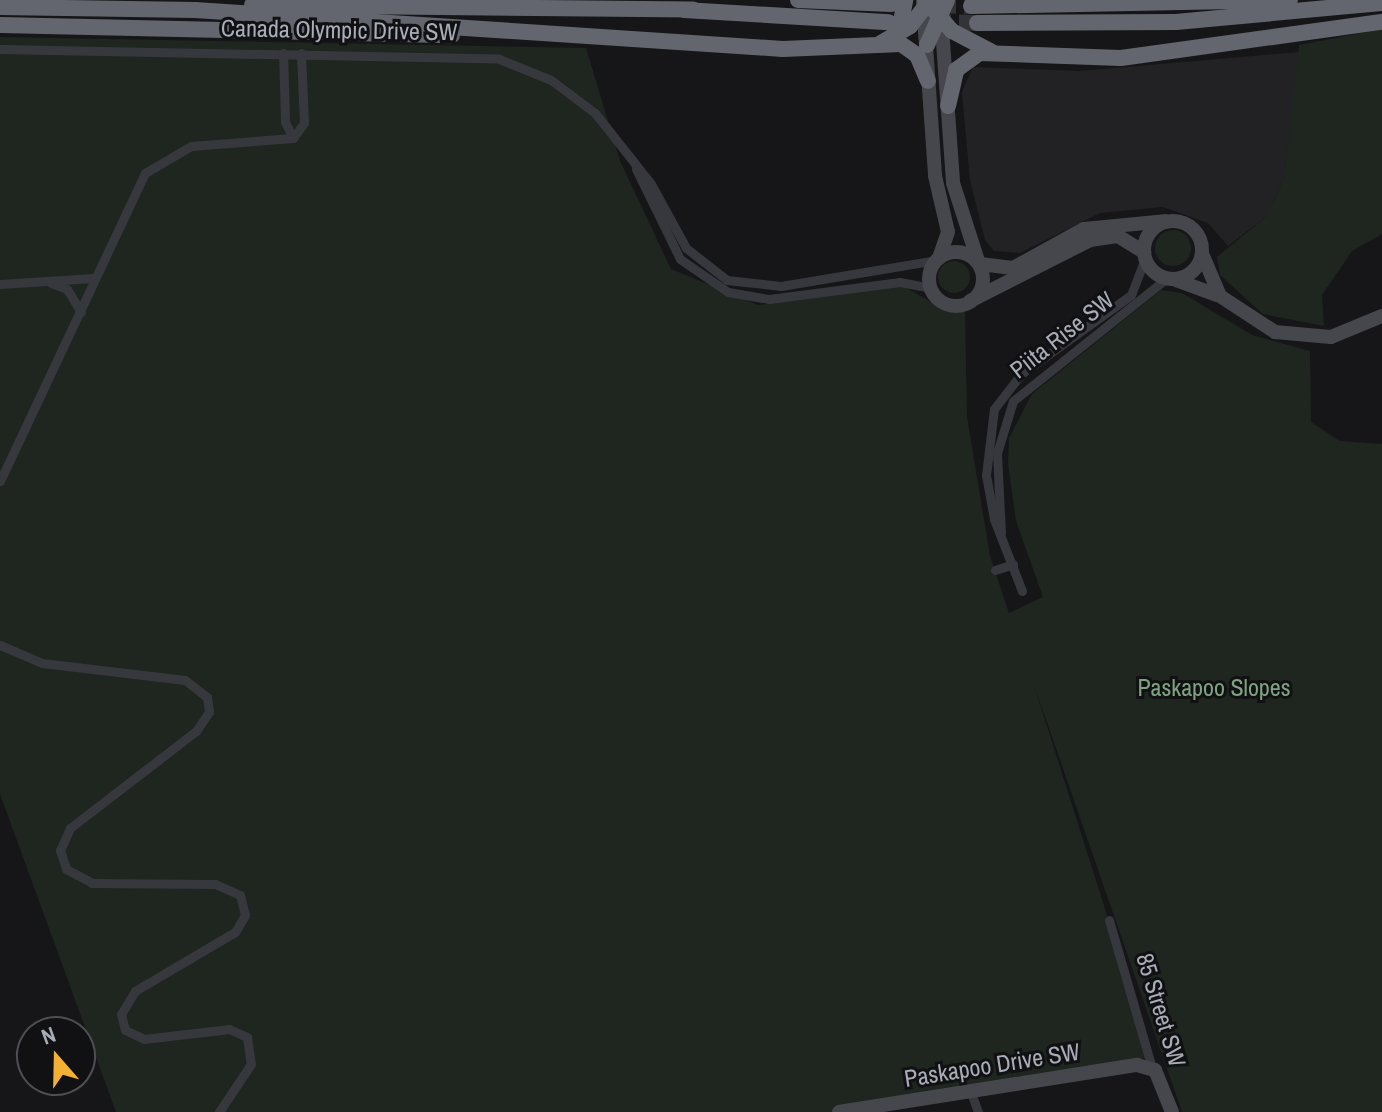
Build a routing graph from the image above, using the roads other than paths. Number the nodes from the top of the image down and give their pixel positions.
1 (567, 0) edge
2 (798, 0) edge
3 (1290, 0) edge
4 (898, 2) edge
5 (1382, 3) edge
6 (971, 6) tunnel mouth
7 (0, 7) edge
8 (931, 7) edge
9 (195, 10) junction
10 (693, 10) junction
11 (1382, 22) edge
12 (977, 23) tunnel mouth
13 (0, 25) edge
14 (886, 35) junction
15 (653, 37) junction
16 (935, 43) junction
17 (0, 49) edge
18 (283, 53) junction
19 (301, 53) junction
20 (997, 54) junction
21 (928, 81) junction
22 (948, 106) junction
23 (293, 138) junction
24 (636, 166) junction
25 (1165, 221) junction
26 (1144, 256) junction
27 (1203, 256) junction
28 (938, 259) junction
29 (979, 263) junction
30 (93, 278) junction
31 (1170, 279) junction
32 (47, 282) junction
33 (0, 284) edge
34 (930, 288) junction
35 (1220, 296) junction
36 (970, 301) junction
37 (81, 312) junction
38 (1382, 316) edge
39 (0, 481) edge
40 (1001, 533) junction
41 (1013, 564) junction
42 (995, 570) dead end
43 (1022, 591) dead end
44 (0, 645) edge
45 (1109, 920) dead end
46 (1152, 1068) junction
47 (970, 1090) junction
48 (868, 1110) edge
49 (219, 1112) edge
50 (839, 1112) edge
51 (978, 1112) edge
52 (1172, 1112) edge

1 - 10 highway
2 - 4 highway
3 - 6 highway
4 - 14 highway
5 - 12 highway
7 - 9 highway
8 - 14 highway
8 - 16 highway
8 - 20 highway
9 - 10 highway
9 - 15 highway
10 - 14 highway
11 - 20 highway
13 - 15 highway
14 - 15 highway
14 - 21 highway
16 - 21 street
16 - 22 street
17 - 18 street, Canada Olympic Drive SW
18 - 19 street, Canada Olympic Drive SW
18 - 23 street
19 - 23 street
19 - 24 street, Canada Olympic Drive SW
20 - 22 highway
21 - 28 street
22 - 29 street
23 - 30 street
24 - 28 street, Canada Olympic Drive SW
24 - 34 street, Canada Olympic Drive SW
25 - 26 street
25 - 27 street
25 - 29 street
26 - 31 street
26 - 36 street
26 - 40 street, Piita Rise SW
27 - 31 street
27 - 35 street
28 - 29 street
28 - 34 street
29 - 36 street
30 - 32 street
30 - 37 street
31 - 35 street
31 - 40 street, Piita Rise SW
32 - 33 street
32 - 37 street
34 - 36 street
35 - 38 street
37 - 39 street
40 - 41 street, Piita Rise SW
41 - 42 street
41 - 43 street, Piita Rise SW
44 - 49 street
45 - 46 street, 85 Street SW
46 - 47 street, Paskapoo Drive SW
46 - 52 street, 85 Street SW
47 - 48 street, Paskapoo Drive SW
47 - 51 street
48 - 50 street, Paskapoo Drive SW

